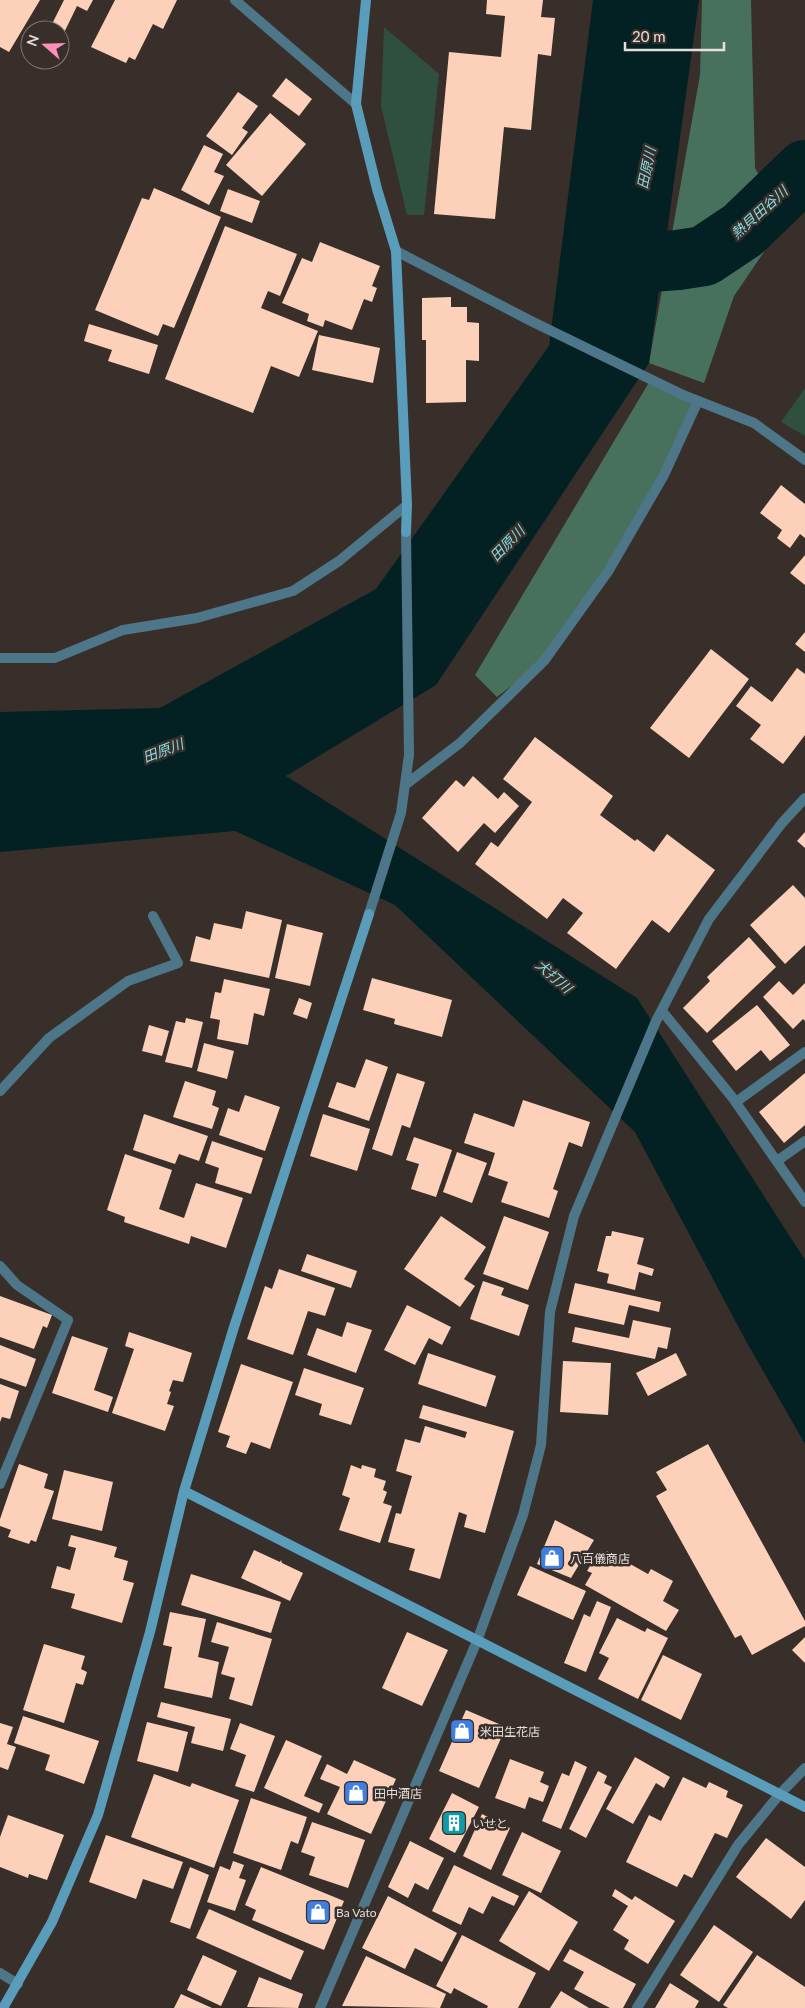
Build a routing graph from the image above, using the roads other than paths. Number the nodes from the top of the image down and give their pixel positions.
1 (235, 0) edge
2 (366, 0) edge
3 (356, 104) junction
4 (396, 251) junction
5 (698, 401) junction
6 (805, 460) edge
7 (407, 505) junction
8 (0, 658) edge
9 (405, 785) junction
10 (805, 798) edge
11 (153, 916) dead end
12 (662, 1010) junction
13 (805, 1052) edge
14 (0, 1090) edge
15 (736, 1102) junction
16 (805, 1141) edge
17 (777, 1161) junction
18 (805, 1202) edge
19 (0, 1266) edge
20 (0, 1484) edge
21 (184, 1491) junction
22 (477, 1641) junction
23 (805, 1768) edge
24 (779, 1795) junction
25 (805, 1807) edge
26 (0, 1973) edge
27 (18, 1984) junction
28 (3, 2008) edge
29 (320, 2008) edge
30 (637, 2008) edge

1 - 3 street
2 - 3 street
3 - 4 street
4 - 5 street
4 - 7 street
5 - 6 street
5 - 9 street
7 - 8 street
7 - 9 street
9 - 21 street
10 - 12 street
11 - 14 street
12 - 15 street
12 - 22 street
13 - 15 street
15 - 17 street
16 - 17 street
17 - 18 street
19 - 20 street
21 - 22 street
21 - 27 street
22 - 24 street
22 - 29 street
23 - 24 street
24 - 25 street
24 - 30 street
26 - 27 street
27 - 28 street

